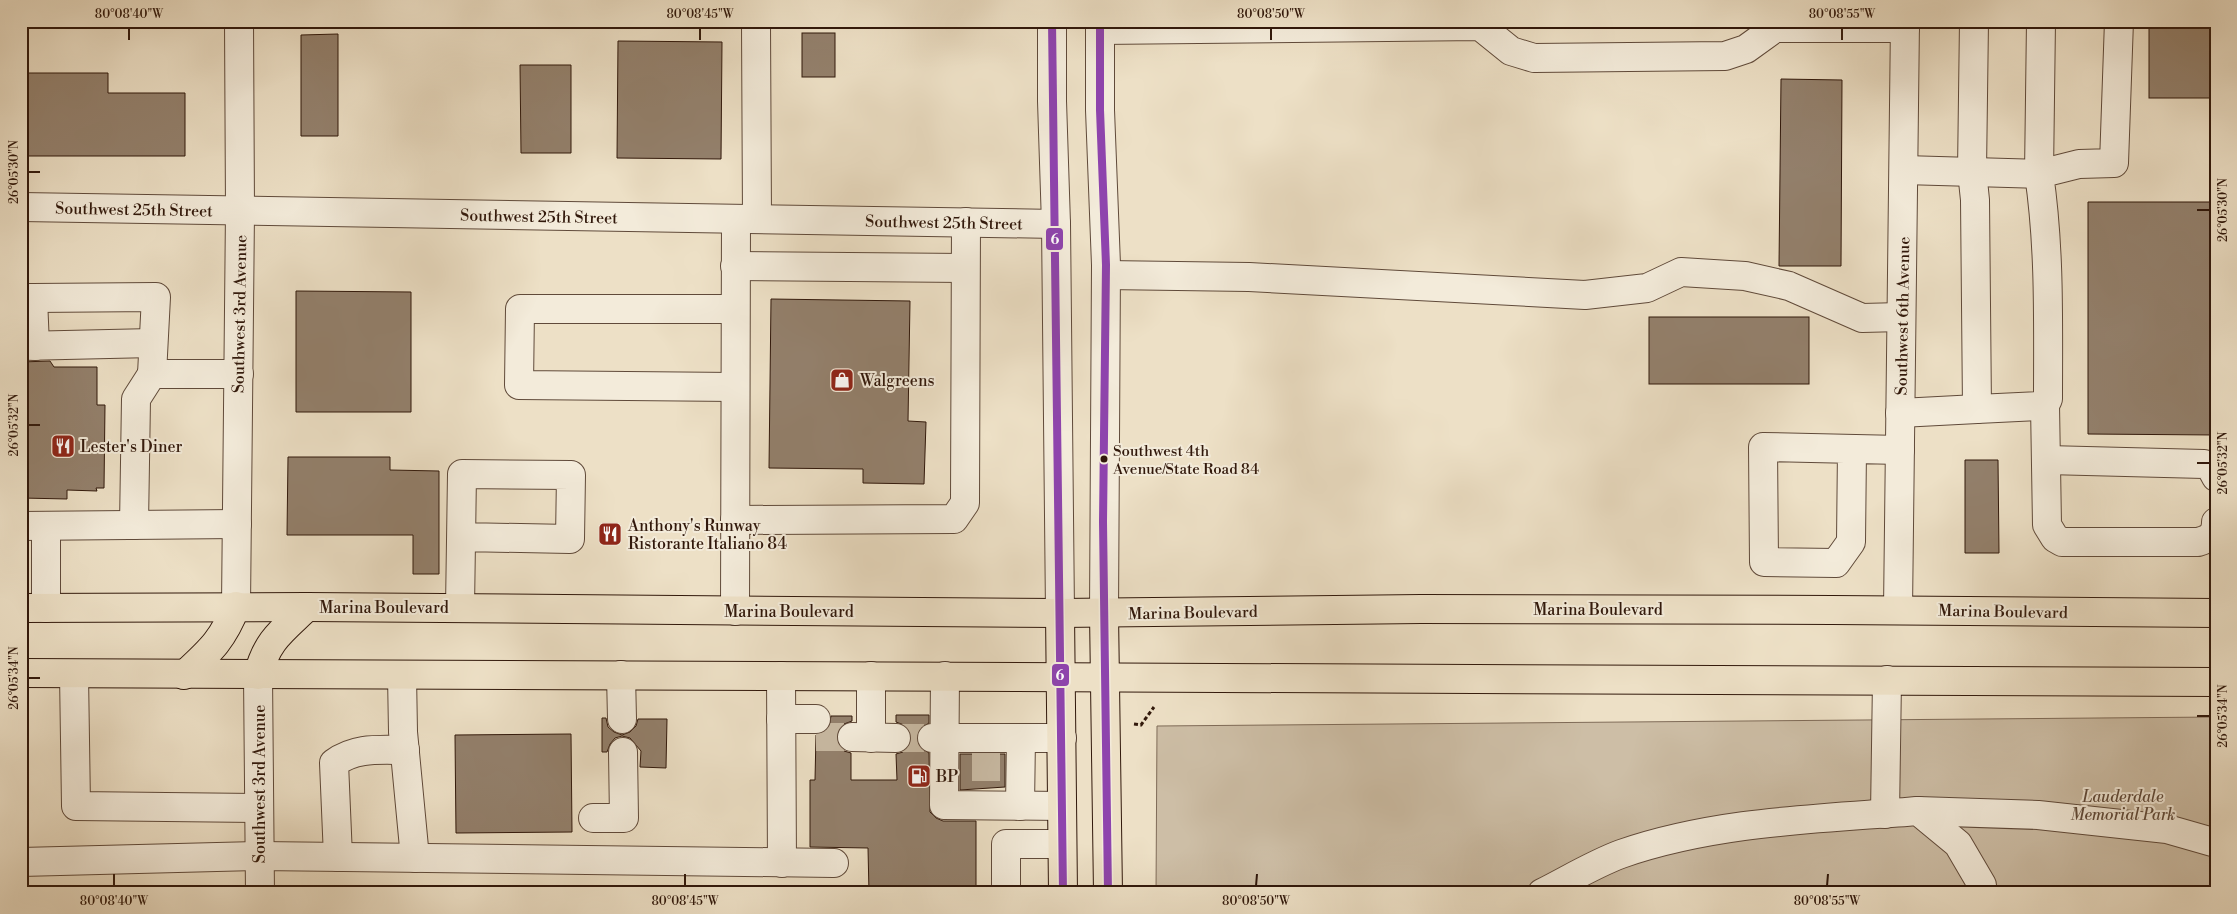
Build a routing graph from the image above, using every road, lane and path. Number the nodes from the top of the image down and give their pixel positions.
1 (239, 21) edge
2 (1052, 21) edge
3 (1974, 21) edge
4 (2041, 21) edge
5 (2118, 21) edge
6 (1480, 24) edge
7 (1775, 24) edge
8 (756, 25) dead end
9 (1200, 25) edge
10 (1905, 25) edge
11 (1100, 26) edge
12 (1904, 170) junction
13 (1972, 171) junction
14 (2039, 174) junction
15 (21, 207) edge
16 (240, 211) junction
17 (747, 219) junction
18 (966, 222) junction
19 (1056, 224) junction
20 (735, 266) junction
21 (965, 268) junction
22 (1106, 275) junction
23 (27, 298) edge
24 (736, 309) junction
25 (1902, 317) junction
26 (153, 343) junction
27 (28, 346) edge
28 (152, 374) junction
29 (239, 374) junction
30 (735, 387) junction
31 (2045, 405) junction
32 (1977, 409) junction
33 (1900, 413) junction
34 (1852, 449) junction
35 (1900, 450) junction
36 (2047, 460) junction
37 (2216, 476) edge
38 (735, 520) junction
39 (2216, 522) edge
40 (237, 524) junction
41 (134, 525) junction
42 (34, 526) edge
43 (462, 538) dead end
44 (236, 606) junction
45 (307, 607) junction
46 (34, 608) edge
47 (460, 608) junction
48 (735, 610) junction
49 (1898, 610) junction
50 (1060, 613) junction
51 (1104, 613) junction
52 (2216, 613) edge
53 (21, 673) edge
54 (74, 674) junction
55 (184, 675) junction
56 (258, 675) junction
57 (402, 675) junction
58 (621, 676) junction
59 (781, 676) junction
60 (871, 676) junction
61 (944, 676) junction
62 (1061, 676) junction
63 (1105, 676) junction
64 (1886, 680) junction
65 (2216, 682) edge
66 (622, 719) dead end
67 (781, 728) junction
68 (816, 728) tunnel mouth
69 (873, 729) dead end
70 (938, 729) junction
71 (1021, 738) junction
72 (1062, 738) junction
73 (405, 750) junction
74 (623, 752) dead end
75 (1020, 806) junction
76 (1062, 806) junction
77 (259, 808) junction
78 (1918, 811) junction
79 (1885, 814) junction
80 (593, 818) dead end
81 (2216, 843) edge
82 (1062, 844) junction
83 (260, 856) junction
84 (338, 857) junction
85 (415, 858) junction
86 (21, 862) edge
87 (782, 863) junction
88 (834, 863) dead end
89 (260, 893) edge
90 (1006, 893) edge
91 (1063, 893) edge
92 (1108, 893) edge
93 (1542, 893) edge
94 (1982, 893) edge

1 - 16 street, Southwest 3rd Avenue
2 - 19 street
3 - 13 street
4 - 14 street
5 - 14 street
6 - 7 street
6 - 9 street
7 - 10 street
8 - 17 street
9 - 11 street
10 - 12 street, Southwest 6th Avenue
11 - 22 street
12 - 13 street
12 - 25 street, Southwest 6th Avenue
13 - 14 street
13 - 32 street
14 - 31 street
15 - 16 street, Southwest 25th Street
16 - 17 street, Southwest 25th Street
16 - 29 street, Southwest 3rd Avenue
17 - 18 street, Southwest 25th Street
17 - 20 street
18 - 19 street, Southwest 25th Street
18 - 21 street
19 - 50 street
20 - 21 street
20 - 24 street
21 - 38 street
22 - 25 street
22 - 51 street
23 - 26 street
23 - 27 street
24 - 30 street
24 - 30 street
25 - 33 street, Southwest 6th Avenue
26 - 27 street
26 - 28 street
28 - 29 street
28 - 41 street
29 - 40 street, Southwest 3rd Avenue
30 - 38 street
31 - 32 street
31 - 36 street
32 - 33 street
33 - 35 street, Southwest 6th Avenue
34 - 34 street
34 - 35 street
35 - 49 street, Southwest 6th Avenue
36 - 37 street
36 - 39 street
38 - 48 street
40 - 41 street
40 - 44 street, Southwest 3rd Avenue
41 - 42 street
42 - 46 street
43 - 47 street
44 - 45 main road, Marina Boulevard
44 - 46 main road, Marina Boulevard
44 - 55 main road
45 - 47 main road, Marina Boulevard
45 - 56 main road
47 - 48 main road, Marina Boulevard
48 - 50 main road, Marina Boulevard
49 - 51 main road, Marina Boulevard
49 - 52 main road, Marina Boulevard
50 - 51 main road, Marina Boulevard
50 - 62 main road
51 - 63 main road
53 - 54 main road
54 - 55 main road
54 - 77 street
55 - 56 main road
56 - 57 main road
56 - 77 street, Southwest 3rd Avenue
57 - 58 main road
57 - 73 street
58 - 59 main road
58 - 66 street
59 - 60 main road
59 - 67 street
60 - 61 main road
60 - 69 street
61 - 62 main road
61 - 70 street
62 - 63 main road
62 - 72 main road
63 - 64 main road
63 - 92 main road
64 - 65 main road
64 - 79 street
67 - 68 street
67 - 87 street
70 - 71 street
70 - 75 street
71 - 72 street
71 - 75 street
72 - 76 main road
73 - 84 street
73 - 85 street
74 - 80 street
75 - 76 street
76 - 82 main road
77 - 83 street, Southwest 3rd Avenue
78 - 79 street
78 - 81 street
78 - 94 street
79 - 93 street
82 - 90 street
82 - 91 main road
83 - 84 street
83 - 86 street
83 - 89 street, Southwest 3rd Avenue
84 - 85 street
85 - 87 street
87 - 88 street

